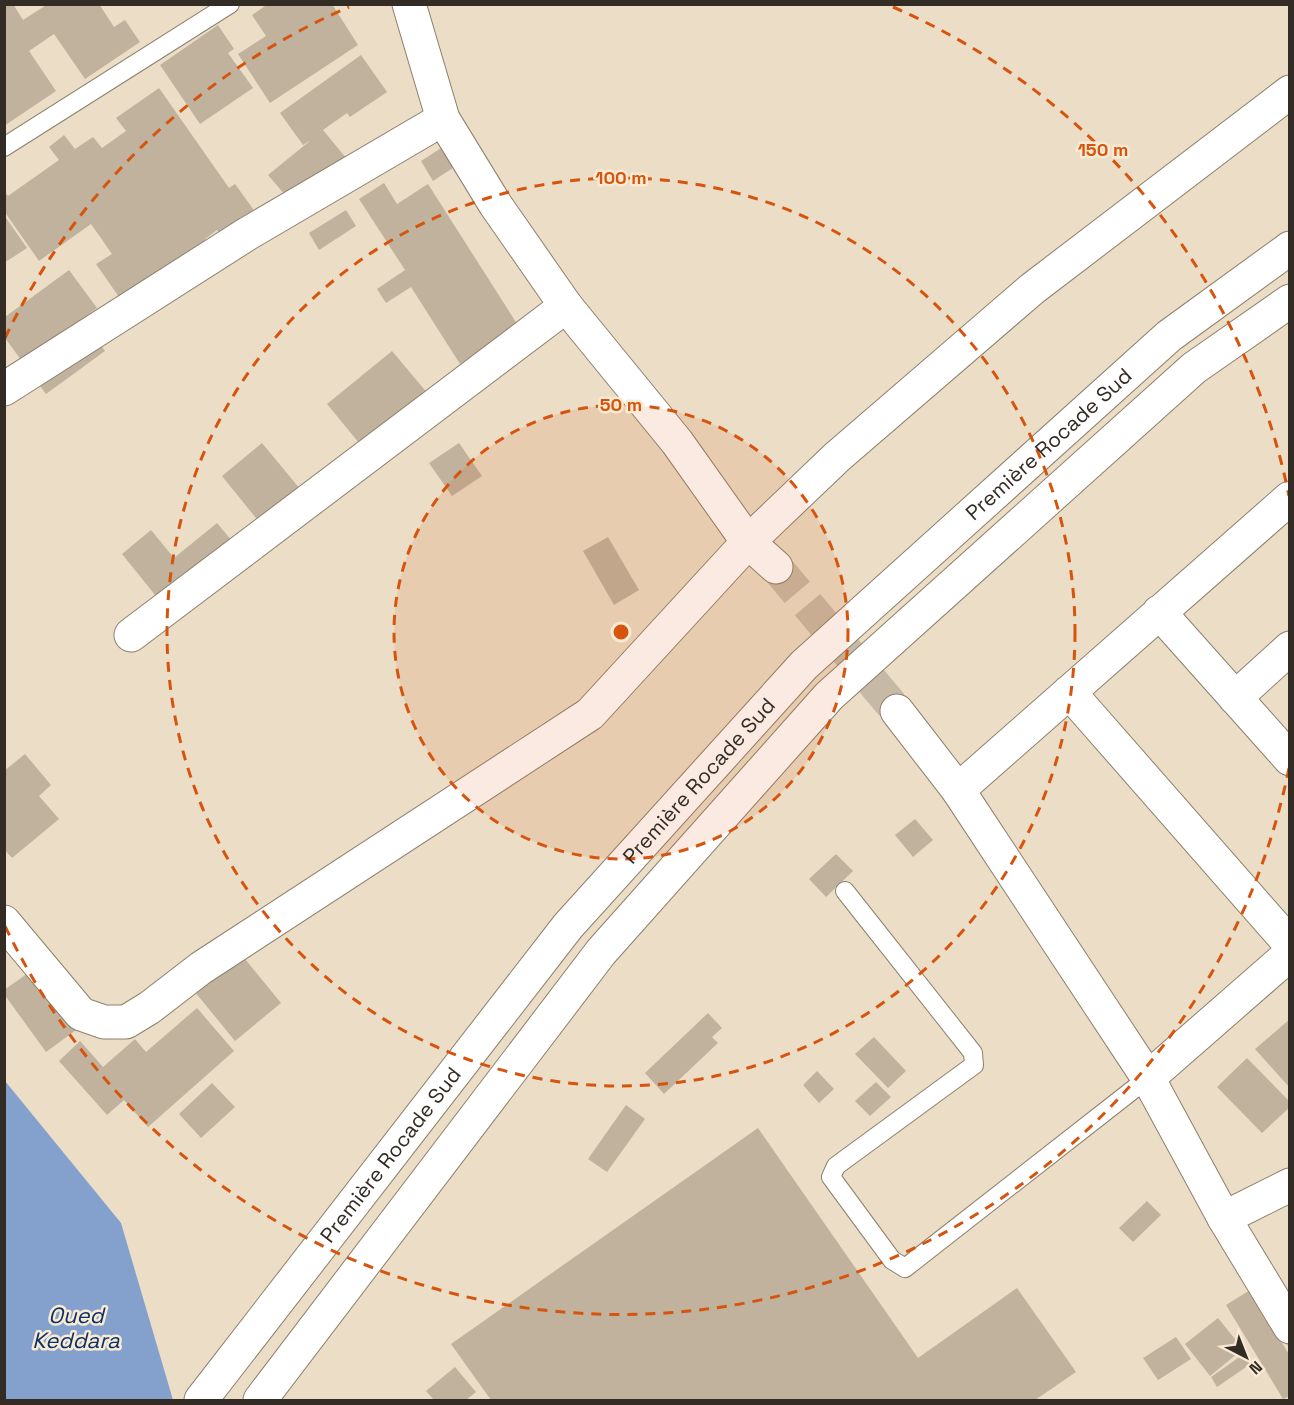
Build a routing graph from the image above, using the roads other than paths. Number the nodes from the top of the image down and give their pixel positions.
1 (230, 4) edge
2 (409, 4) edge
3 (1290, 92) edge
4 (443, 119) junction
5 (4, 147) edge
6 (1290, 248) edge
7 (1290, 301) edge
8 (566, 306) junction
9 (4, 389) edge
10 (1290, 498) edge
11 (748, 542) junction
12 (776, 567) tunnel mouth
13 (1159, 612) junction
14 (131, 635) dead end
15 (1290, 648) edge
16 (1069, 692) junction
17 (1235, 698) junction
18 (897, 711) tunnel mouth
19 (1290, 759) edge
20 (958, 790) junction
21 (845, 891) dead end
22 (4, 922) edge
23 (1290, 944) edge
24 (1290, 954) edge
25 (1148, 1078) junction
26 (1290, 1185) edge
27 (1224, 1218) junction
28 (1290, 1327) edge
29 (204, 1397) edge
30 (260, 1401) edge

1 - 5 lane
2 - 4 main road
3 - 11 main road
4 - 8 main road
4 - 9 main road
6 - 29 main road, Première Rocade Sud
7 - 30 main road, Première Rocade Sud
8 - 11 main road
8 - 14 main road
10 - 13 main road
11 - 12 main road
11 - 22 main road
13 - 16 main road
13 - 17 main road
15 - 17 main road
16 - 20 main road
16 - 23 main road
17 - 19 main road
18 - 20 main road
20 - 25 main road
21 - 25 lane
24 - 25 main road
25 - 27 main road
26 - 27 main road
27 - 28 main road

